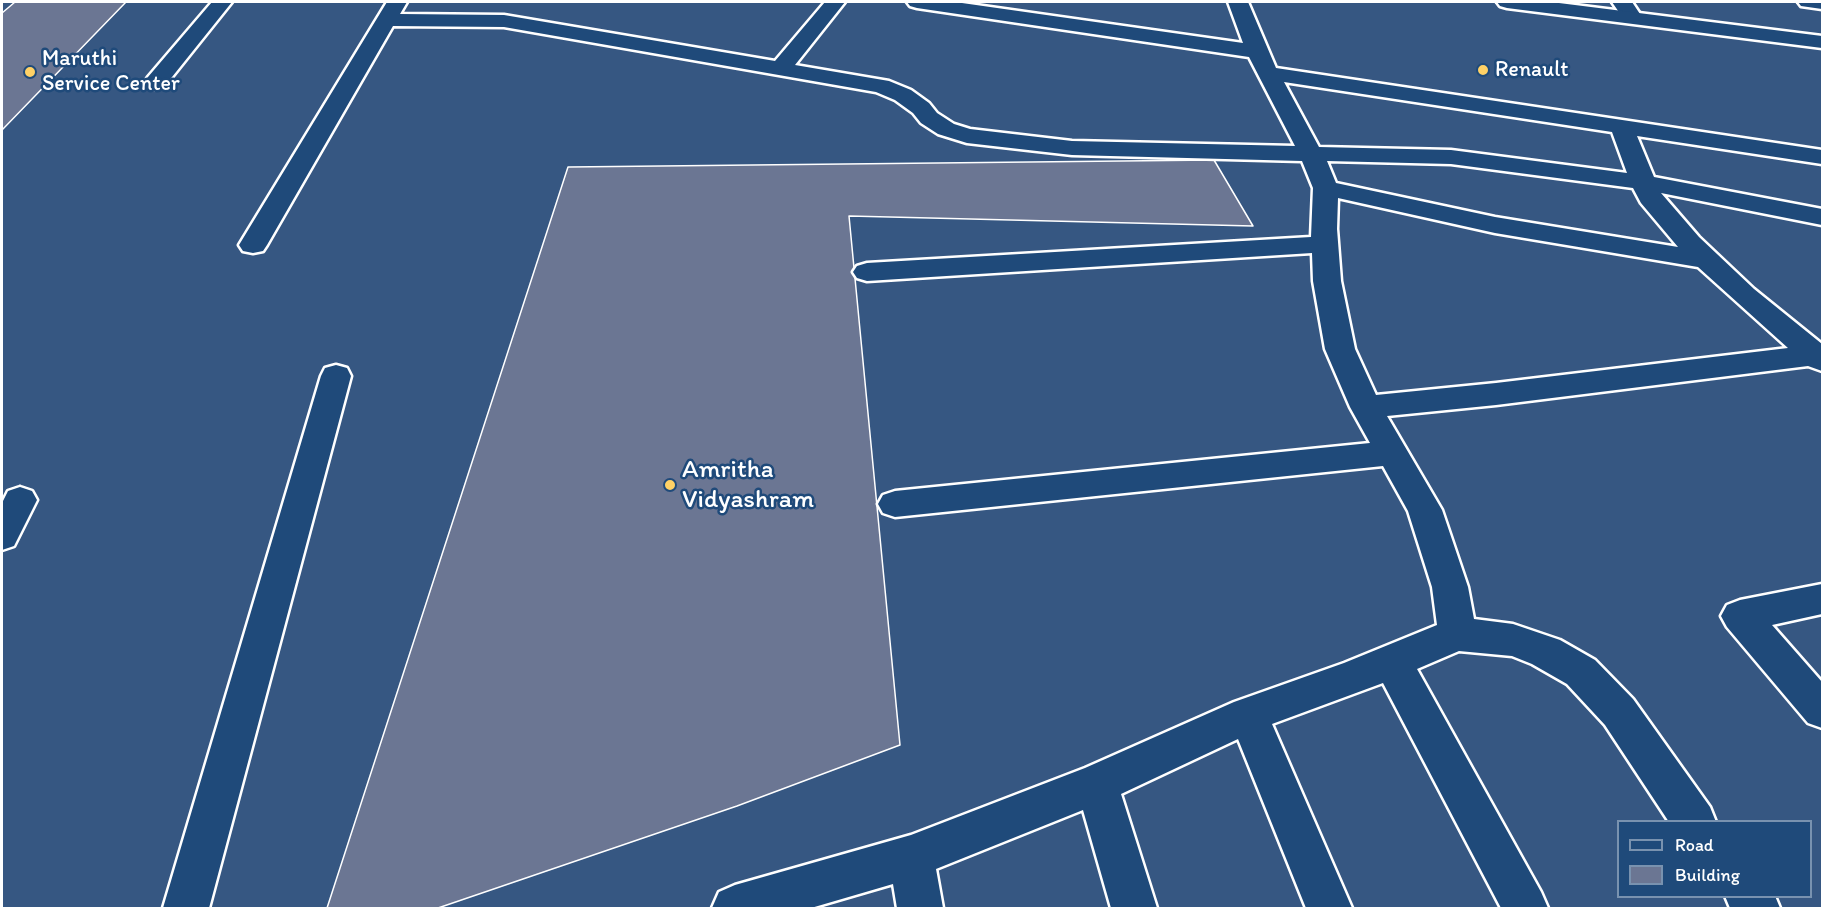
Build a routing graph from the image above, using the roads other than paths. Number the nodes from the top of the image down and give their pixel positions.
1 (222, 2) edge
2 (835, 2) edge
3 (917, 2) edge
4 (1238, 2) edge
5 (1507, 2) edge
6 (1808, 2) edge
7 (1822, 3) edge
8 (1627, 9) edge
9 (391, 11) edge
10 (1822, 42) edge
11 (1263, 63) junction
12 (780, 69) junction
13 (156, 82) dead end
14 (1621, 126) junction
15 (1310, 152) junction
16 (1822, 157) edge
17 (1642, 182) junction
18 (1326, 188) junction
19 (1822, 217) edge
20 (1324, 244) junction
21 (253, 245) dead end
22 (1708, 260) junction
23 (867, 272) dead end
24 (1820, 356) edge
25 (336, 376) dead end
26 (1366, 407) junction
27 (1392, 453) junction
28 (20, 500) dead end
29 (895, 504) dead end
30 (2, 536) edge
31 (1822, 599) edge
32 (1457, 634) junction
33 (1392, 661) junction
34 (1822, 710) edge
35 (1248, 715) junction
36 (1097, 784) junction
37 (1694, 820) edge
38 (911, 858) junction
39 (186, 909) edge
40 (735, 909) edge
41 (920, 909) edge
42 (1134, 909) edge
43 (1329, 909) edge
44 (1525, 909) edge

1 - 13 main road
2 - 12 main road
3 - 11 main road
4 - 11 main road
5 - 8 main road
6 - 7 main road
8 - 10 main road
9 - 12 main road
9 - 21 main road
11 - 14 main road
11 - 15 main road
12 - 15 main road
14 - 16 main road
14 - 17 main road
15 - 17 main road
15 - 18 main road
17 - 19 main road
17 - 22 main road
18 - 20 main road
18 - 22 main road
20 - 23 main road
20 - 26 main road
22 - 24 main road
24 - 26 main road
25 - 39 main road
26 - 27 main road
27 - 29 main road
27 - 32 main road
28 - 30 main road
31 - 34 main road
32 - 33 main road
32 - 37 main road
33 - 35 main road
33 - 44 main road
35 - 36 main road
35 - 43 main road
36 - 38 main road
36 - 42 main road
38 - 40 main road
38 - 41 main road

